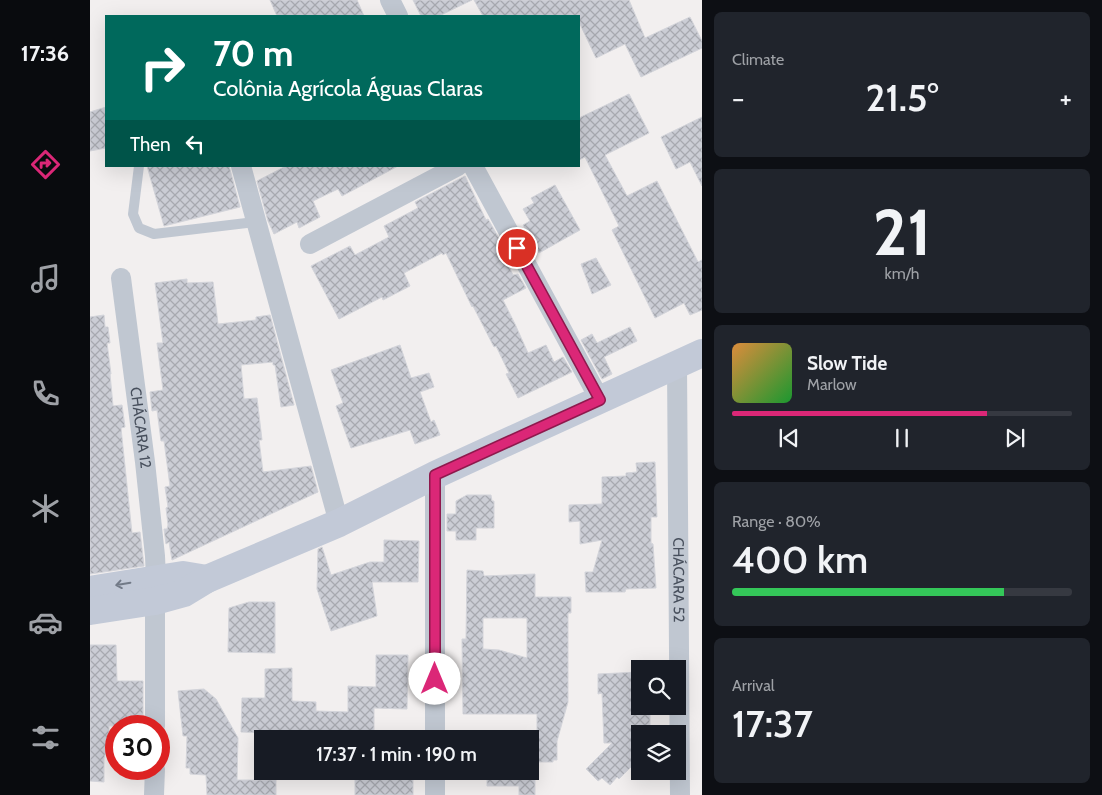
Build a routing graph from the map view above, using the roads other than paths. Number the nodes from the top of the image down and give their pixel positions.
1 (390, 0) edge
2 (398, 15) edge
3 (139, 167) edge
4 (241, 167) edge
5 (456, 167) edge
6 (474, 167) edge
7 (255, 222) junction
8 (310, 244) dead end
9 (121, 278) dead end
10 (702, 353) edge
11 (677, 364) junction
12 (600, 400) junction
13 (435, 475) junction
14 (338, 523) junction
15 (90, 590) edge
16 (156, 590) junction
17 (90, 611) edge
18 (155, 715) edge
19 (435, 730) edge
20 (155, 780) edge
21 (435, 780) edge
22 (154, 795) edge
23 (435, 795) edge
24 (680, 795) edge

1 - 2 street
3 - 7 lane
4 - 7 street
5 - 8 street
6 - 12 street
7 - 14 street
9 - 16 street, CHÁCARA 12
10 - 11 main road
11 - 12 main road
11 - 24 street, CHÁCARA 52
12 - 13 main road
13 - 14 main road
13 - 19 street
14 - 16 main road
16 -> 15 main road
16 - 17 main road
16 - 18 street, CHÁCARA 12
20 - 22 street
21 - 23 street

